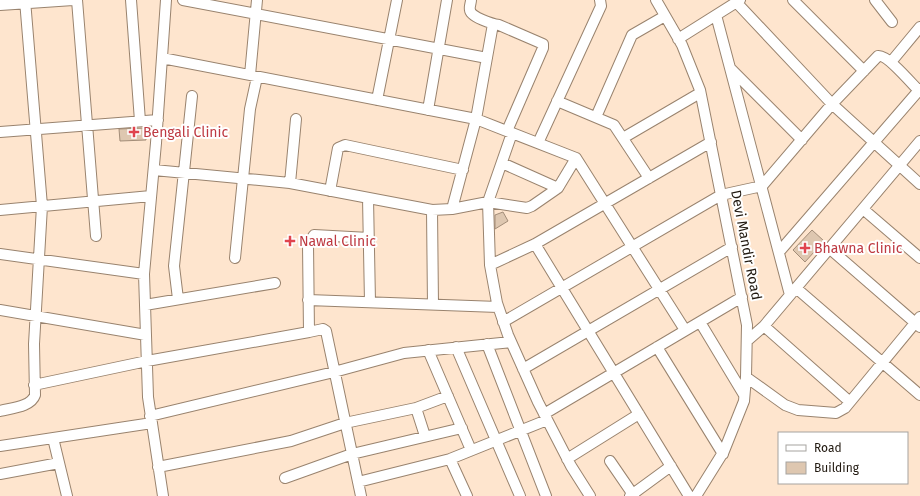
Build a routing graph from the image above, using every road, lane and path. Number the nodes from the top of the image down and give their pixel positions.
1 (73, 0) edge
2 (77, 0) edge
3 (131, 0) edge
4 (166, 0) edge
5 (183, 0) edge
6 (257, 0) edge
7 (397, 0) edge
8 (446, 0) edge
9 (471, 0) edge
10 (600, 0) edge
11 (656, 0) edge
12 (793, 0) edge
13 (875, 0) edge
14 (738, 1) edge
15 (25, 2) edge
16 (0, 5) edge
17 (255, 14) junction
18 (716, 15) junction
19 (665, 16) junction
20 (892, 22) dead end
21 (493, 24) junction
22 (920, 27) edge
23 (678, 39) junction
24 (389, 40) junction
25 (438, 49) junction
26 (162, 58) junction
27 (488, 58) junction
28 (891, 62) junction
29 (730, 69) junction
30 (864, 71) junction
31 (254, 76) junction
32 (920, 90) edge
33 (700, 93) junction
34 (192, 96) dead end
35 (377, 100) junction
36 (557, 101) junction
37 (832, 104) junction
38 (428, 110) junction
39 (596, 117) junction
40 (296, 119) dead end
41 (476, 119) junction
42 (158, 120) junction
43 (140, 121) junction
44 (88, 125) junction
45 (36, 129) junction
46 (0, 132) edge
47 (510, 132) junction
48 (623, 138) junction
49 (802, 140) junction
50 (920, 141) edge
51 (710, 142) junction
52 (874, 142) junction
53 (538, 143) junction
54 (576, 158) junction
55 (502, 163) junction
56 (899, 166) junction
57 (154, 170) junction
58 (463, 170) junction
59 (184, 173) junction
60 (649, 178) junction
61 (244, 179) junction
62 (290, 183) junction
63 (920, 184) edge
64 (762, 186) junction
65 (558, 188) junction
66 (330, 190) junction
67 (722, 195) junction
68 (151, 196) junction
69 (368, 198) junction
70 (93, 201) junction
71 (488, 202) junction
72 (605, 204) junction
73 (42, 206) junction
74 (452, 209) junction
75 (863, 209) junction
76 (0, 210) edge
77 (432, 210) junction
78 (96, 236) dead end
79 (369, 238) junction
80 (535, 244) junction
81 (632, 247) junction
82 (732, 247) junction
83 (829, 248) junction
84 (779, 252) junction
85 (0, 254) edge
86 (235, 258) dead end
87 (920, 258) edge
88 (39, 260) junction
89 (490, 266) junction
90 (144, 274) junction
91 (275, 283) dead end
92 (562, 288) junction
93 (659, 289) junction
94 (793, 292) junction
95 (742, 297) junction
96 (178, 299) junction
97 (308, 300) junction
98 (370, 302) junction
99 (433, 304) junction
100 (145, 305) junction
101 (498, 307) junction
102 (0, 310) edge
103 (35, 315) junction
104 (503, 322) junction
105 (700, 322) junction
106 (918, 322) edge
107 (764, 326) junction
108 (685, 330) junction
109 (588, 331) junction
110 (309, 332) junction
111 (146, 335) junction
112 (748, 340) junction
113 (511, 342) junction
114 (486, 344) junction
115 (657, 347) junction
116 (456, 348) junction
117 (428, 350) junction
118 (147, 361) junction
119 (882, 362) junction
120 (523, 369) junction
121 (334, 372) junction
122 (614, 373) junction
123 (746, 377) junction
124 (34, 385) junction
125 (744, 395) junction
126 (448, 396) junction
127 (920, 396) edge
128 (850, 402) junction
129 (416, 408) junction
130 (0, 411) edge
131 (639, 414) junction
132 (546, 417) junction
133 (151, 419) junction
134 (345, 424) junction
135 (462, 428) junction
136 (520, 431) junction
137 (426, 436) junction
138 (53, 438) junction
139 (496, 440) junction
140 (0, 446) edge
141 (471, 450) junction
142 (352, 454) junction
143 (723, 454) junction
144 (450, 459) junction
145 (567, 459) junction
146 (610, 460) dead end
147 (59, 463) junction
148 (671, 466) junction
149 (158, 467) junction
150 (0, 474) edge
151 (285, 478) dead end
152 (358, 482) junction
153 (632, 495) edge
154 (67, 496) edge
155 (163, 496) edge
156 (361, 496) edge
157 (467, 496) edge
158 (520, 496) edge
159 (546, 496) edge
160 (590, 496) edge
161 (689, 496) edge
162 (696, 496) edge

1 - 15 street
2 - 44 street
3 - 43 street
4 - 26 street
5 - 17 street
6 - 17 street
7 - 24 street
8 - 25 street
9 - 21 street
10 - 36 street
11 - 19 street, Devi Mandir Road
12 - 30 street
13 - 20 street
14 - 18 street
14 - 37 street
15 - 16 street
15 - 45 street
17 - 24 street
17 - 31 street
18 - 23 street
18 - 29 street
19 - 23 street, Devi Mandir Road
19 - 39 street
21 - 27 street
21 - 47 street
22 - 28 street
23 - 33 street, Devi Mandir Road
24 - 25 street
24 - 35 street
25 - 27 street
25 - 38 street
26 - 31 street
26 - 42 street
27 - 41 street
28 - 30 street
28 - 32 street
29 - 49 street
29 - 64 street
30 - 37 street
31 - 35 street
31 - 61 street
32 - 52 street
33 - 48 street
33 - 51 street, Devi Mandir Road
34 - 59 street
35 - 38 street
36 - 39 street
36 - 53 street
37 - 49 street
37 - 52 street
38 - 41 street
39 - 48 street
40 - 62 street
41 - 47 street
41 - 58 street
42 - 43 street
42 - 57 street
43 - 44 street
44 - 45 street
44 - 70 street
45 - 46 street
45 - 73 street
47 - 53 street
47 - 55 street
48 - 60 street
49 - 64 street
50 - 56 street
51 - 60 street
51 - 67 street, Devi Mandir Road
52 - 56 street
52 - 84 street
53 - 54 street
54 - 65 street
54 - 72 street
55 - 65 street
55 - 71 street
56 - 63 street
56 - 75 street
57 - 59 street
57 - 68 street
58 - 66 street
58 - 74 street
59 - 61 street
59 - 96 street
60 - 72 street
61 - 62 street
61 - 86 street
62 - 66 street
64 - 67 street
64 - 84 street
65 - 71 street
66 - 69 street
67 - 81 street
67 - 82 street, Devi Mandir Road
68 - 70 street
68 - 90 street
69 - 77 street
69 - 79 street
70 - 73 street
70 - 78 street
71 - 74 street
71 - 89 street
72 - 80 street
72 - 81 street
73 - 76 street
73 - 88 street
74 - 77 street
75 - 83 street
75 - 87 street
77 - 99 street
79 - 97 street
79 - 98 street
80 - 89 street
80 - 92 street
81 - 92 street
81 - 93 street
82 - 93 street
82 - 95 street, Devi Mandir Road
83 - 94 street
83 - 106 street
84 - 94 street
85 - 88 street
88 - 90 street
88 - 103 street
89 - 101 street
90 - 100 street
91 - 96 street
92 - 104 street
92 - 109 street
93 - 108 street
93 - 109 street
94 - 107 street
94 - 119 street
95 - 105 street
95 - 112 street, Devi Mandir Road
96 - 100 street
97 - 98 street
97 - 110 street
98 - 99 street
99 - 101 street
100 - 111 street
101 - 104 street
102 - 103 street
103 - 111 street
103 - 124 street
104 - 113 street
105 - 108 street
105 - 125 street
106 - 119 street
107 - 112 street
107 - 128 street
108 - 115 street
109 - 120 street
109 - 122 street
110 - 118 street
110 - 121 street
111 - 118 street
112 - 123 street, Devi Mandir Road
113 - 114 street
113 - 120 street
114 - 116 street
114 - 136 street
115 - 122 street
115 - 143 street
116 - 117 street
116 - 139 street
117 - 121 street
117 - 126 street
118 - 124 street
118 - 133 street
119 - 127 street
119 - 128 street
120 - 132 street
121 - 133 street
121 - 134 street
122 - 131 street
122 - 132 street
123 - 125 street, Devi Mandir Road
123 - 128 street
124 - 130 street
125 - 143 street, Devi Mandir Road
126 - 129 street
126 - 135 street
129 - 134 street
129 - 137 street
131 - 145 street
131 - 148 street
132 - 136 street
132 - 145 street
133 - 138 street
133 - 149 street
134 - 142 street
134 - 149 street
135 - 137 street
135 - 141 street
136 - 139 street
136 - 159 street
137 - 142 street
138 - 140 street
138 - 147 street
139 - 141 street
139 - 158 street
141 - 144 street
142 - 151 street
142 - 152 street
143 - 162 street, Devi Mandir Road
144 - 152 street
144 - 157 street
145 - 160 street
146 - 153 street
147 - 150 street
147 - 154 street
148 - 153 street
148 - 161 street
149 - 155 street
152 - 156 street

